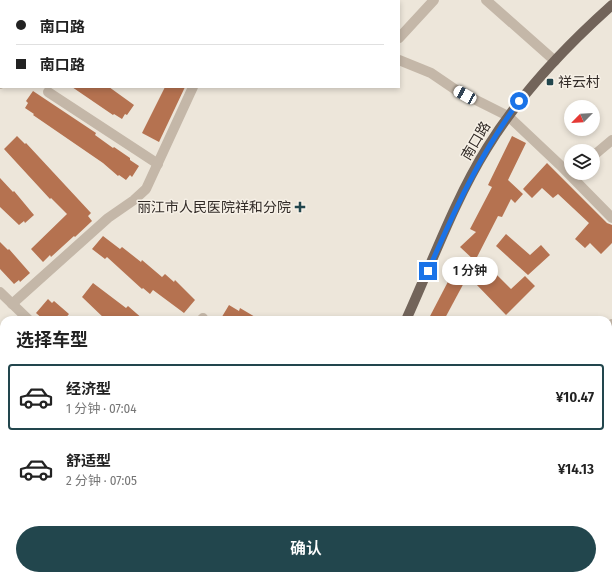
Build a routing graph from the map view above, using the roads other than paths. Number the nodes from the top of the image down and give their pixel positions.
1 (434, 0) edge
2 (486, 0) edge
3 (612, 5) edge
4 (400, 37) edge
5 (400, 60) edge
6 (555, 61) junction
7 (193, 88) edge
8 (48, 92) dead end
9 (508, 116) junction
10 (612, 140) edge
11 (600, 150) edge
12 (158, 164) junction
13 (564, 167) edge
14 (577, 180) edge
15 (612, 218) edge
16 (0, 292) edge
17 (12, 304) junction
18 (24, 316) edge
19 (408, 316) edge

1 - 4 street
2 - 6 street
3 - 6 main road, 南口路
5 - 9 street
6 - 9 main road, 南口路
7 - 12 street
8 - 12 street
9 - 13 street
9 - 19 main road, 南口路
10 - 11 street
12 - 17 street
14 - 15 street
16 - 17 street
17 - 18 street

